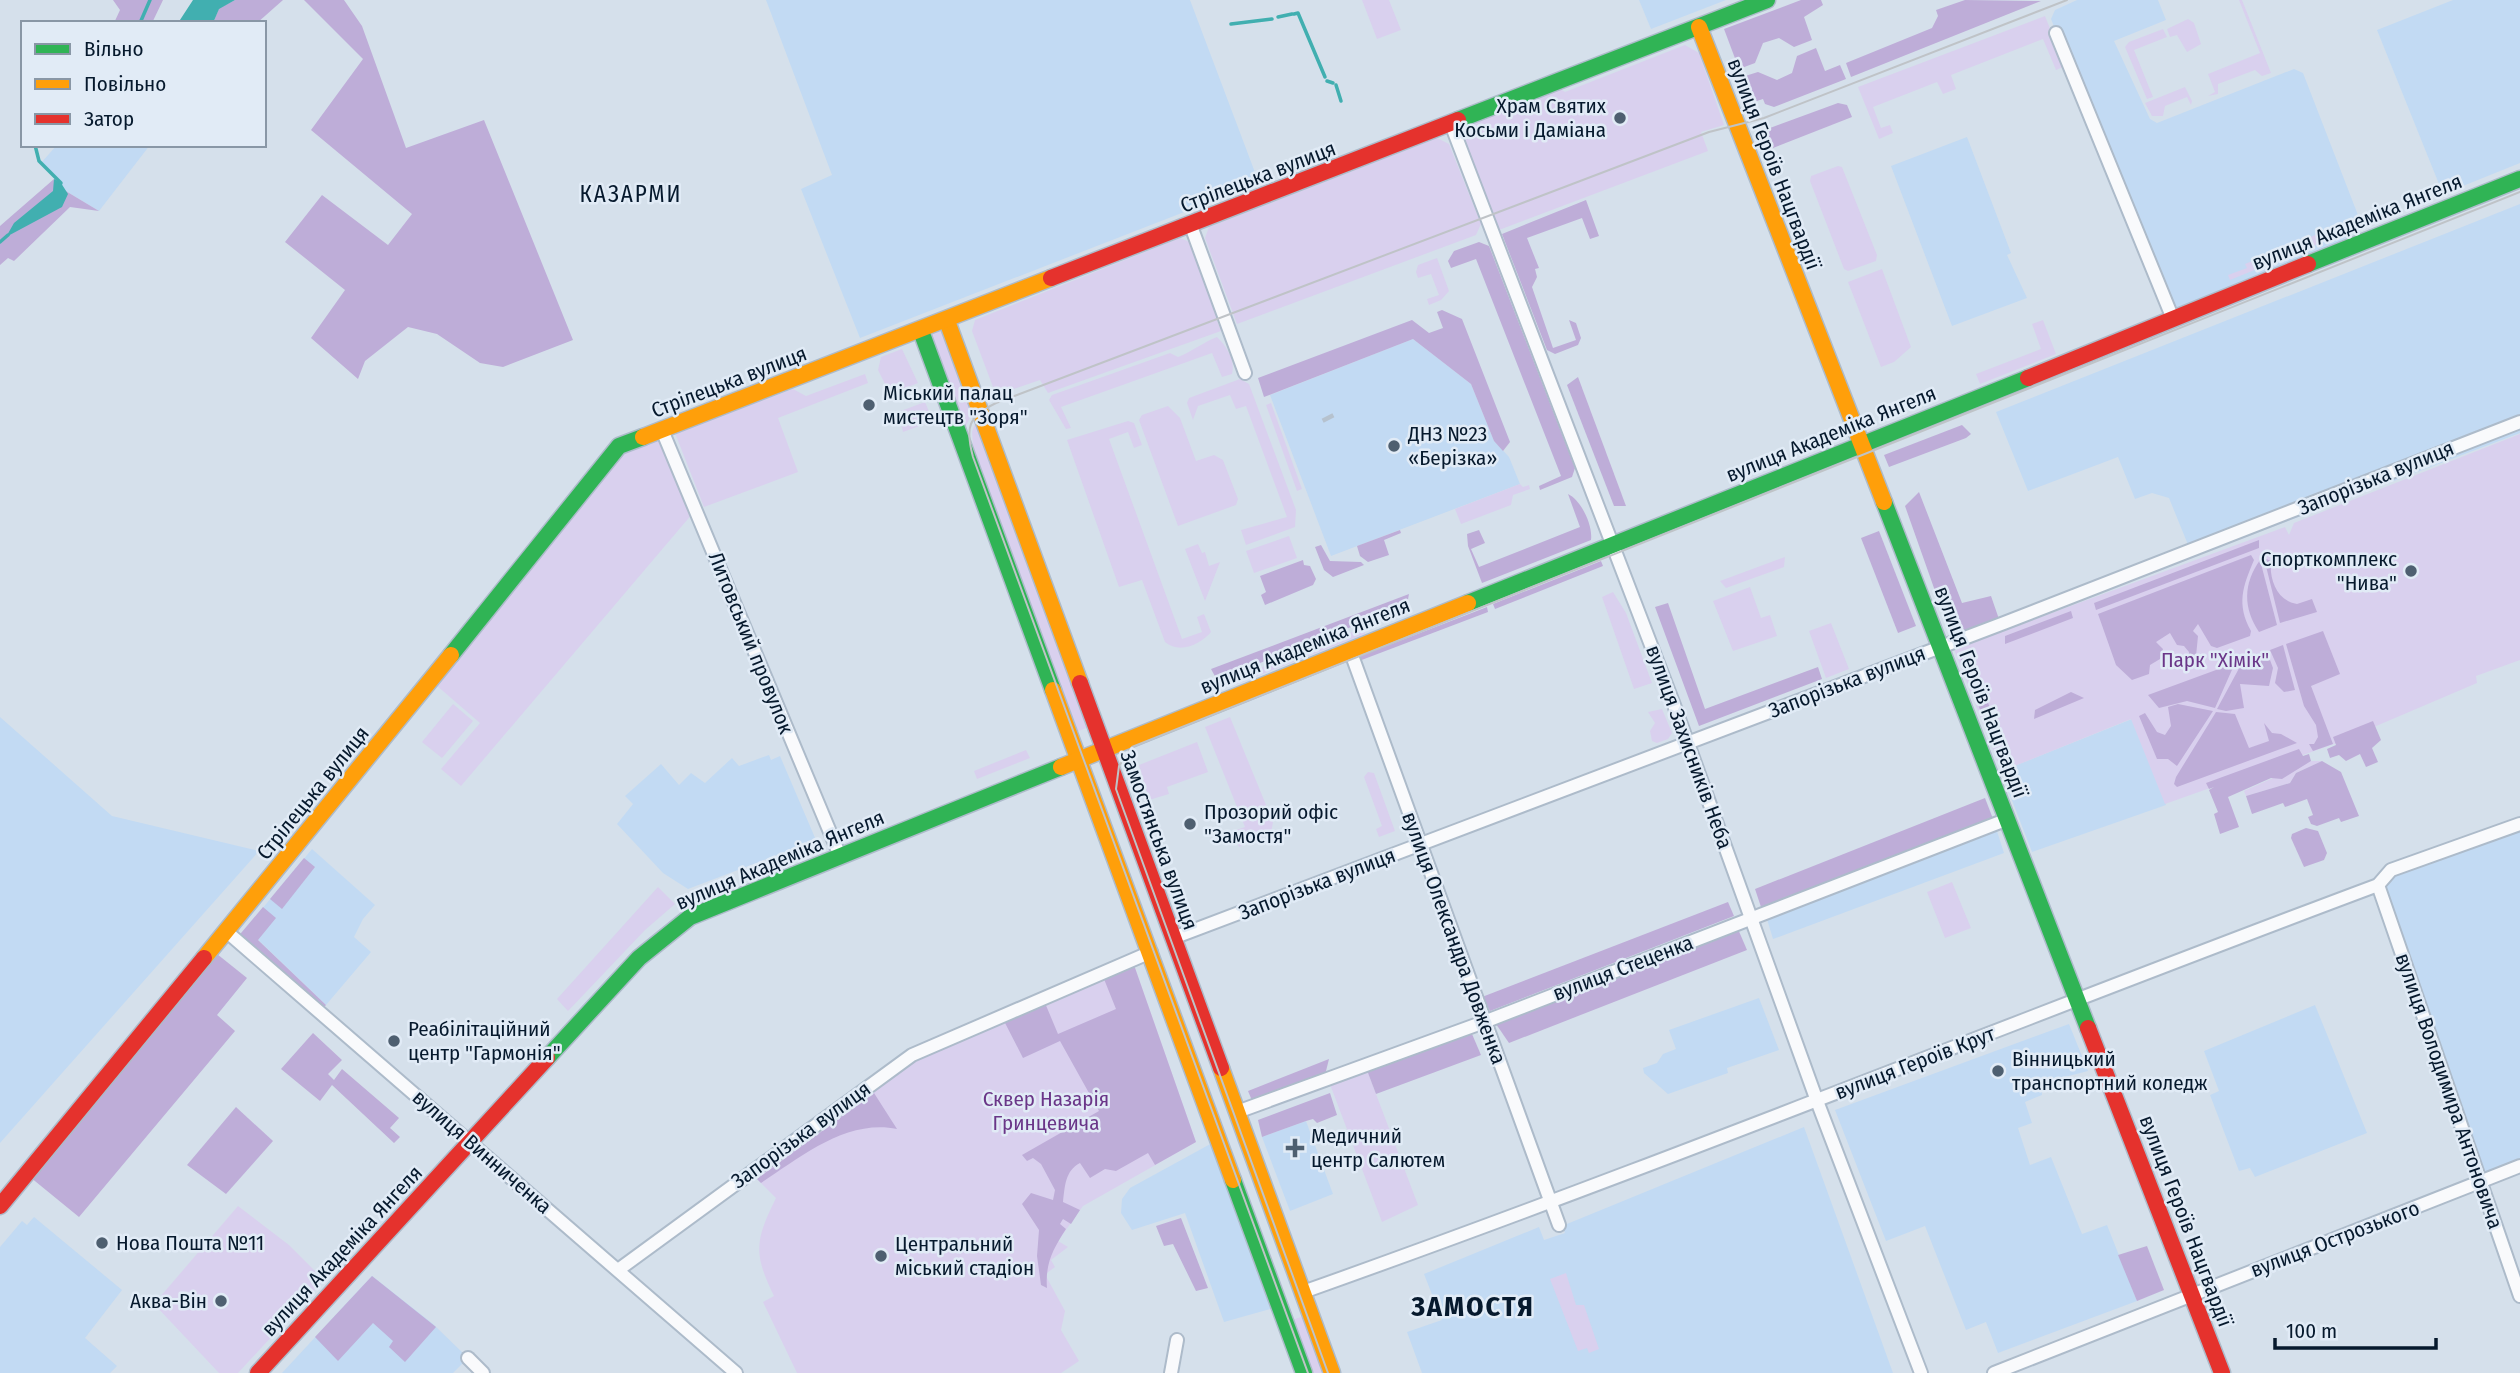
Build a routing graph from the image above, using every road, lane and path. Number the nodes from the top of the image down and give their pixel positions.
1 (1767, 0) edge
2 (1699, 27) junction
3 (2056, 33) dead end
4 (1451, 124) junction
5 (2520, 179) edge
6 (1191, 226) junction
7 (2173, 320) junction
8 (947, 321) junction
9 (921, 331) junction
10 (1245, 373) dead end
11 (2520, 422) edge
12 (662, 430) junction
13 (1861, 445) junction
14 (1613, 544) junction
15 (1940, 646) junction
16 (1350, 650) junction
17 (1688, 742) junction
18 (1104, 750) junction
19 (1081, 762) junction
20 (2008, 819) junction
21 (2520, 824) edge
22 (1420, 845) junction
23 (840, 856) junction
24 (2378, 885) junction
25 (1751, 918) junction
26 (226, 931) junction
27 (1173, 938) junction
28 (1151, 953) junction
29 (2079, 1001) junction
30 (1485, 1022) junction
31 (1817, 1101) junction
32 (1237, 1112) junction
33 (471, 1142) junction
34 (2520, 1166) edge
35 (2481, 1182) junction
36 (1551, 1203) junction
37 (0, 1206) edge
38 (1559, 1225) dead end
39 (618, 1270) junction
40 (1303, 1292) junction
41 (2192, 1295) junction
42 (2520, 1296) edge
43 (1177, 1340) dead end
44 (468, 1358) dead end
45 (258, 1373) edge
46 (483, 1373) edge
47 (736, 1373) edge
48 (1171, 1373) edge
49 (1304, 1373) edge
50 (1332, 1373) edge
51 (1921, 1373) edge
52 (1994, 1373) edge
53 (2222, 1373) edge

1 - 2 main road, Стрілецька вулиця
2 - 4 main road, Стрілецька вулиця
2 - 13 main road, вулиця Героїв Нацгвардії
3 - 7 street
4 - 6 main road, Стрілецька вулиця
4 - 14 street, вулиця Захисників Неба
5 - 7 main road, вулиця Академіка Янгеля
6 - 8 main road, Стрілецька вулиця
6 - 10 street
7 - 13 main road, вулиця Академіка Янгеля
8 - 9 main road, Стрілецька вулиця
8 - 18 main road, Замостянська вулиця
9 - 12 main road, Стрілецька вулиця
9 - 19 main road
11 - 15 street, Запорізька вулиця
12 - 23 street, Литовський провулок
12 - 26 main road, Стрілецька вулиця
13 - 14 main road, вулиця Академіка Янгеля
13 - 15 main road, вулиця Героїв Нацгвардії
14 - 16 main road, вулиця Академіка Янгеля
14 - 17 street, вулиця Захисників Неба
15 - 17 street, Запорізька вулиця
15 - 20 main road, вулиця Героїв Нацгвардії
16 - 18 main road, вулиця Академіка Янгеля
16 - 22 street, вулиця Олександра Довженка
17 - 22 street, Запорізька вулиця
17 - 25 street, вулиця Захисників Неба
18 - 19 main road, вулиця Академіка Янгеля
18 - 27 main road, Замостянська вулиця
19 - 23 main road, вулиця Академіка Янгеля
19 - 28 main road
20 - 25 street, вулиця Стеценка
20 - 29 main road, вулиця Героїв Нацгвардії
21 - 24 street, вулиця Героїв Крут
22 - 27 street, Запорізька вулиця
22 - 30 street, вулиця Олександра Довженка
23 - 33 main road, вулиця Академіка Янгеля
24 - 29 street, вулиця Героїв Крут
24 - 35 street, вулиця Володимира Антоновича
25 - 30 street, вулиця Стеценка
25 - 31 street, вулиця Захисників Неба
26 - 33 street, вулиця Винниченка
26 - 37 main road, Стрілецька вулиця
27 - 32 main road, Замостянська вулиця
28 - 39 street, Запорізька вулиця
28 - 49 main road
29 - 31 street, вулиця Героїв Крут
29 - 41 main road, вулиця Героїв Нацгвардії
30 - 32 street, вулиця Стеценка
30 - 36 street, вулиця Олександра Довженка
31 - 36 street, вулиця Героїв Крут
31 - 51 street, вулиця Захисників Неба
32 - 40 main road, Замостянська вулиця
33 - 39 street, вулиця Винниченка
33 - 45 main road, вулиця Академіка Янгеля
34 - 35 street, вулиця Острозького
35 - 41 street, вулиця Острозького
35 - 42 street, вулиця Володимира Антоновича
36 - 38 street, вулиця Олександра Довженка
36 - 40 street, вулиця Героїв Крут
39 - 47 street, вулиця Винниченка
40 - 50 main road, Замостянська вулиця
41 - 52 street, вулиця Острозького
41 - 53 main road, вулиця Героїв Нацгвардії
43 - 48 street
44 - 46 street

